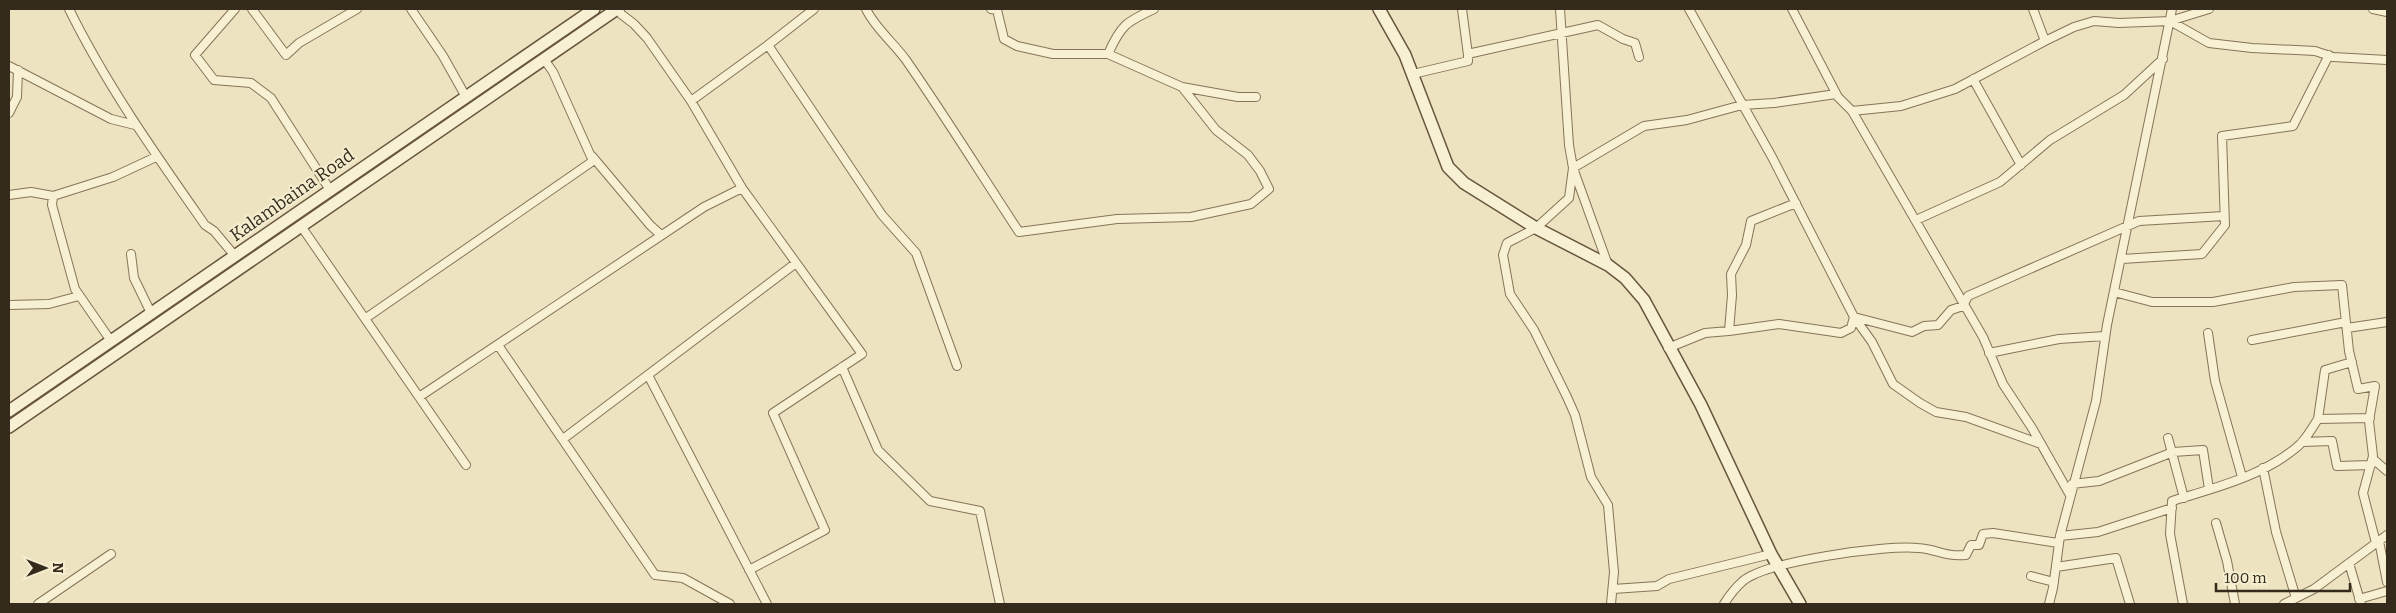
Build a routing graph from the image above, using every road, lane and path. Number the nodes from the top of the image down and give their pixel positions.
1 (69, 9) edge
2 (235, 9) edge
3 (252, 9) edge
4 (357, 9) edge
5 (410, 9) edge
6 (594, 9) edge
7 (618, 9) edge
8 (814, 9) edge
9 (866, 9) edge
10 (991, 9) edge
11 (1154, 9) edge
12 (1379, 9) edge
13 (1462, 9) edge
14 (1560, 9) edge
15 (1689, 9) edge
16 (1792, 9) edge
17 (2033, 9) edge
18 (2172, 9) edge
19 (2209, 9) edge
20 (2373, 9) edge
21 (2387, 12) edge
22 (2170, 21) junction
23 (1561, 33) junction
24 (2045, 41) junction
25 (768, 45) junction
26 (1108, 54) junction
27 (1468, 55) junction
28 (2329, 55) junction
29 (1639, 58) dead end
30 (544, 59) junction
31 (2162, 59) junction
32 (2387, 60) edge
33 (9, 66) edge
34 (18, 70) junction
35 (1413, 74) junction
36 (1973, 79) junction
37 (1182, 86) junction
38 (1836, 94) junction
39 (1256, 96) dead end
40 (466, 97) junction
41 (691, 101) junction
42 (1742, 105) junction
43 (1852, 111) junction
44 (9, 113) edge
45 (135, 125) junction
46 (592, 156) junction
47 (156, 157) junction
48 (2021, 165) junction
49 (1573, 168) junction
50 (742, 188) junction
51 (330, 190) junction
52 (9, 195) edge
53 (53, 196) junction
54 (1796, 203) junction
55 (2224, 216) junction
56 (1916, 220) junction
57 (301, 226) junction
58 (2128, 226) junction
59 (1536, 228) junction
60 (661, 235) junction
61 (131, 254) dead end
62 (235, 256) junction
63 (2122, 260) junction
64 (796, 263) junction
65 (1608, 264) junction
66 (2114, 292) junction
67 (79, 296) junction
68 (9, 304) edge
69 (1963, 306) junction
70 (151, 313) junction
71 (1854, 317) junction
72 (366, 318) junction
73 (2387, 322) edge
74 (2347, 325) junction
75 (1729, 332) junction
76 (2208, 333) dead end
77 (2106, 336) junction
78 (2252, 340) dead end
79 (111, 341) junction
80 (498, 345) junction
81 (1668, 348) junction
82 (1989, 353) junction
83 (2352, 362) junction
84 (957, 366) dead end
85 (842, 367) junction
86 (648, 375) junction
87 (419, 397) junction
88 (9, 411) edge
89 (2370, 418) junction
90 (2318, 419) junction
91 (9, 427) edge
92 (2168, 438) dead end
93 (562, 439) junction
94 (2302, 442) junction
95 (2041, 444) junction
96 (2172, 453) junction
97 (2372, 462) junction
98 (466, 465) dead end
99 (2262, 468) junction
100 (2387, 470) edge
101 (2242, 477) junction
102 (2072, 484) junction
103 (2209, 489) junction
104 (2070, 495) junction
105 (2184, 498) junction
106 (2172, 508) junction
107 (2216, 523) dead end
108 (2387, 535) edge
109 (2059, 540) junction
110 (2378, 542) junction
111 (111, 554) dead end
112 (1771, 554) junction
113 (2350, 563) junction
114 (1778, 567) junction
115 (2056, 567) junction
116 (749, 570) junction
117 (2031, 576) dead end
118 (2054, 582) junction
119 (2387, 582) edge
120 (1613, 589) junction
121 (2387, 591) edge
122 (2296, 598) junction
123 (2360, 602) edge
124 (38, 604) edge
125 (730, 604) edge
126 (758, 604) edge
127 (767, 604) edge
128 (1000, 604) edge
129 (1611, 604) edge
130 (1724, 604) edge
131 (1800, 604) edge
132 (2048, 604) edge
133 (2130, 604) edge
134 (2183, 604) edge
135 (2234, 604) edge
136 (2284, 604) edge

1 - 45 street
2 - 51 street
3 - 4 street
5 - 40 street
6 - 40 main road, Kalambaina Road
7 - 30 main road
7 - 41 street
8 - 25 street
9 - 37 street
10 - 26 street
11 - 26 street
12 - 35 main road
13 - 27 street
14 - 23 street
15 - 42 street
16 - 38 street
17 - 24 street
18 - 22 street
19 - 22 street
20 - 21 street
22 - 24 street
22 - 28 street
22 - 31 street
23 - 27 street
23 - 29 street
23 - 49 street
24 - 36 street
25 - 41 street
25 - 84 street
26 - 37 street
27 - 35 street
28 - 32 street
28 - 55 street
30 - 46 street
30 - 57 main road
31 - 48 street
31 - 58 street
33 - 34 street
34 - 44 street
34 - 45 street
35 - 59 main road
36 - 43 street
36 - 48 street
37 - 39 street
38 - 42 street
38 - 43 street
40 - 51 main road, Kalambaina Road
41 - 50 street
42 - 49 street
42 - 54 street
43 - 56 street
45 - 47 street
46 - 60 street
46 - 72 street
47 - 53 street
47 - 62 street
48 - 56 street
49 - 59 street
49 - 65 street
50 - 60 street
50 - 64 street
51 - 62 main road, Kalambaina Road
52 - 53 street
53 - 67 street
54 - 71 street
54 - 75 street
55 - 58 street
55 - 63 street
56 - 69 street
57 - 72 street
57 - 91 main road
58 - 63 street
58 - 69 street
59 - 65 main road
59 - 120 street
60 - 80 street
61 - 70 street
62 - 70 main road, Kalambaina Road
63 - 66 street
64 - 85 street
64 - 86 street
65 - 81 main road
66 - 74 street
66 - 77 street
67 - 68 street
67 - 79 street
69 - 71 street
69 - 82 street
70 - 79 main road, Kalambaina Road
71 - 75 street
71 - 95 street
72 - 87 street
73 - 74 street
74 - 78 street
74 - 83 street
75 - 81 street
76 - 101 street
77 - 82 street
77 - 102 street
79 - 88 main road, Kalambaina Road
80 - 87 street
80 - 93 street
81 - 112 main road
82 - 95 street
83 - 89 street
83 - 90 street
85 - 116 street
85 - 128 street
86 - 93 street
86 - 116 street
87 - 98 street
89 - 90 street
89 - 97 street
90 - 94 street
92 - 96 street
93 - 125 street
94 - 97 street
94 - 99 street
95 - 104 street
96 - 102 street
96 - 103 street
96 - 105 street
97 - 100 street
97 - 110 street
99 - 101 street
99 - 122 street
101 - 103 street
102 - 104 street
103 - 105 street
104 - 109 street
105 - 106 street
106 - 109 street
106 - 134 street
107 - 135 street
108 - 110 street
109 - 114 street
109 - 115 street
110 - 113 street
110 - 119 street
111 - 124 street
112 - 114 main road
112 - 120 street
113 - 122 street
113 - 123 street
114 - 130 street
114 - 131 main road
115 - 118 street
115 - 133 street
116 - 127 street
117 - 118 street
118 - 132 street
120 - 129 street
121 - 123 street
122 - 136 street
126 - 127 street

